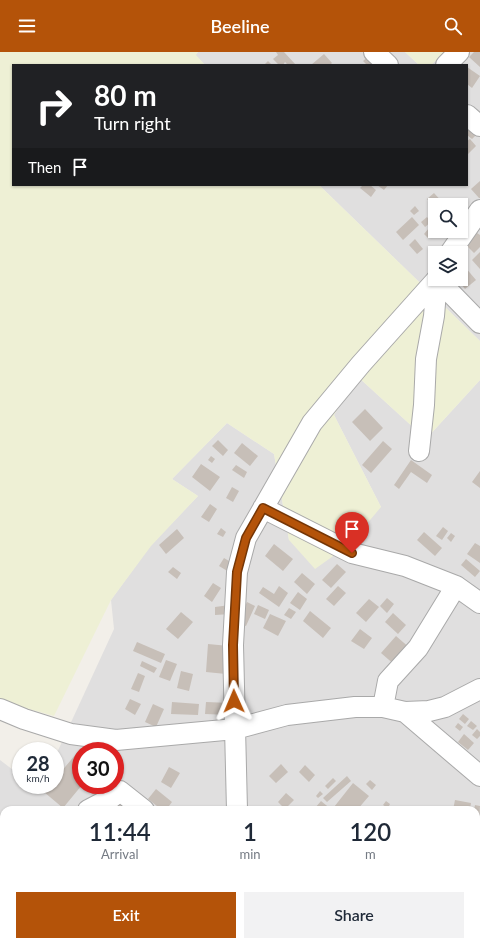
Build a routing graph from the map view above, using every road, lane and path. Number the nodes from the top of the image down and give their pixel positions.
1 (374, 52) edge
2 (459, 52) edge
3 (387, 64) edge
4 (447, 64) edge
5 (468, 116) edge
6 (480, 126) edge
7 (480, 210) edge
8 (455, 246) edge
9 (431, 286) edge
10 (436, 286) edge
11 (444, 286) edge
12 (480, 322) edge
13 (419, 451) dead end
14 (263, 508) junction
15 (456, 586) junction
16 (480, 603) edge
17 (480, 689) edge
18 (383, 707) junction
19 (0, 709) edge
20 (405, 712) junction
21 (235, 729) junction
22 (480, 776) edge
23 (96, 806) edge
24 (139, 806) edge
25 (237, 806) edge

1 - 3 street
2 - 4 street
5 - 6 street
7 - 8 street
9 - 14 street
10 - 13 street
11 - 12 street
14 - 15 street
14 - 21 street
15 - 16 street
15 - 18 street
17 - 20 street
18 - 20 street
18 - 21 street
19 - 21 street
20 - 22 street
21 - 25 street
23 - 24 street

